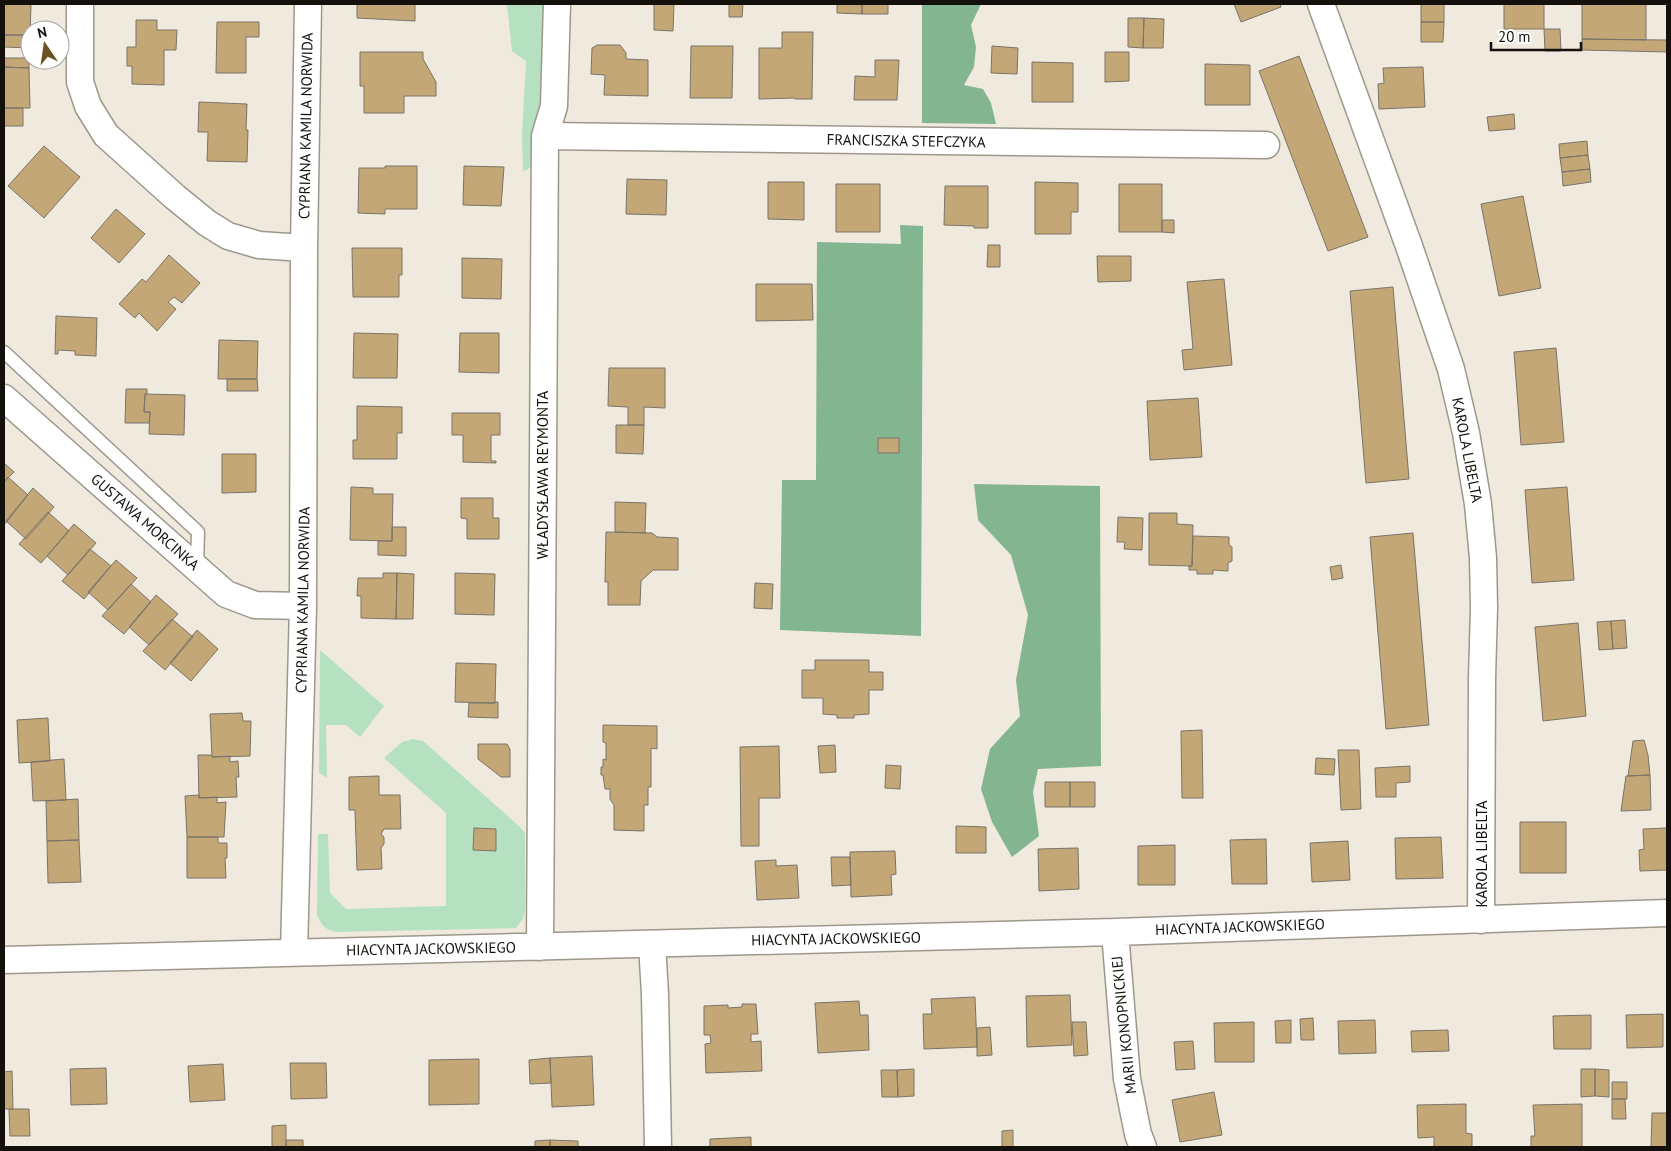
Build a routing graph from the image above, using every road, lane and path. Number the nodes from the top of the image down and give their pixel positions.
1 (80, 4) edge
2 (308, 4) edge
3 (556, 4) edge
4 (1321, 4) edge
5 (545, 136) junction
6 (1266, 145) dead end
7 (304, 248) junction
8 (4, 352) edge
9 (4, 398) edge
10 (197, 568) junction
11 (304, 606) junction
12 (1667, 913) edge
13 (1481, 920) junction
14 (1115, 932) junction
15 (652, 944) junction
16 (540, 946) junction
17 (294, 952) junction
18 (4, 960) edge
19 (658, 1147) edge
20 (1143, 1147) edge

1 - 7 street
2 - 7 street, CYPRIANA KAMILA NORWIDA
3 - 5 street, WŁADYSŁAWA REYMONTA
4 - 13 street, KAROLA LIBELTA
5 - 6 street, FRANCISZKA STEFCZYKA
5 - 16 street, WŁADYSŁAWA REYMONTA
7 - 11 street, CYPRIANA KAMILA NORWIDA
8 - 10 lane
9 - 10 street, GUSTAWA MORCINKA
10 - 11 street, GUSTAWA MORCINKA
11 - 17 street, CYPRIANA KAMILA NORWIDA
12 - 13 street, HIACYNTA JACKOWSKIEGO
13 - 14 street, HIACYNTA JACKOWSKIEGO
14 - 15 street, HIACYNTA JACKOWSKIEGO
14 - 20 street, MARII KONOPNICKIEJ
15 - 16 street, HIACYNTA JACKOWSKIEGO
15 - 19 street
16 - 17 street, HIACYNTA JACKOWSKIEGO
17 - 18 street, HIACYNTA JACKOWSKIEGO

